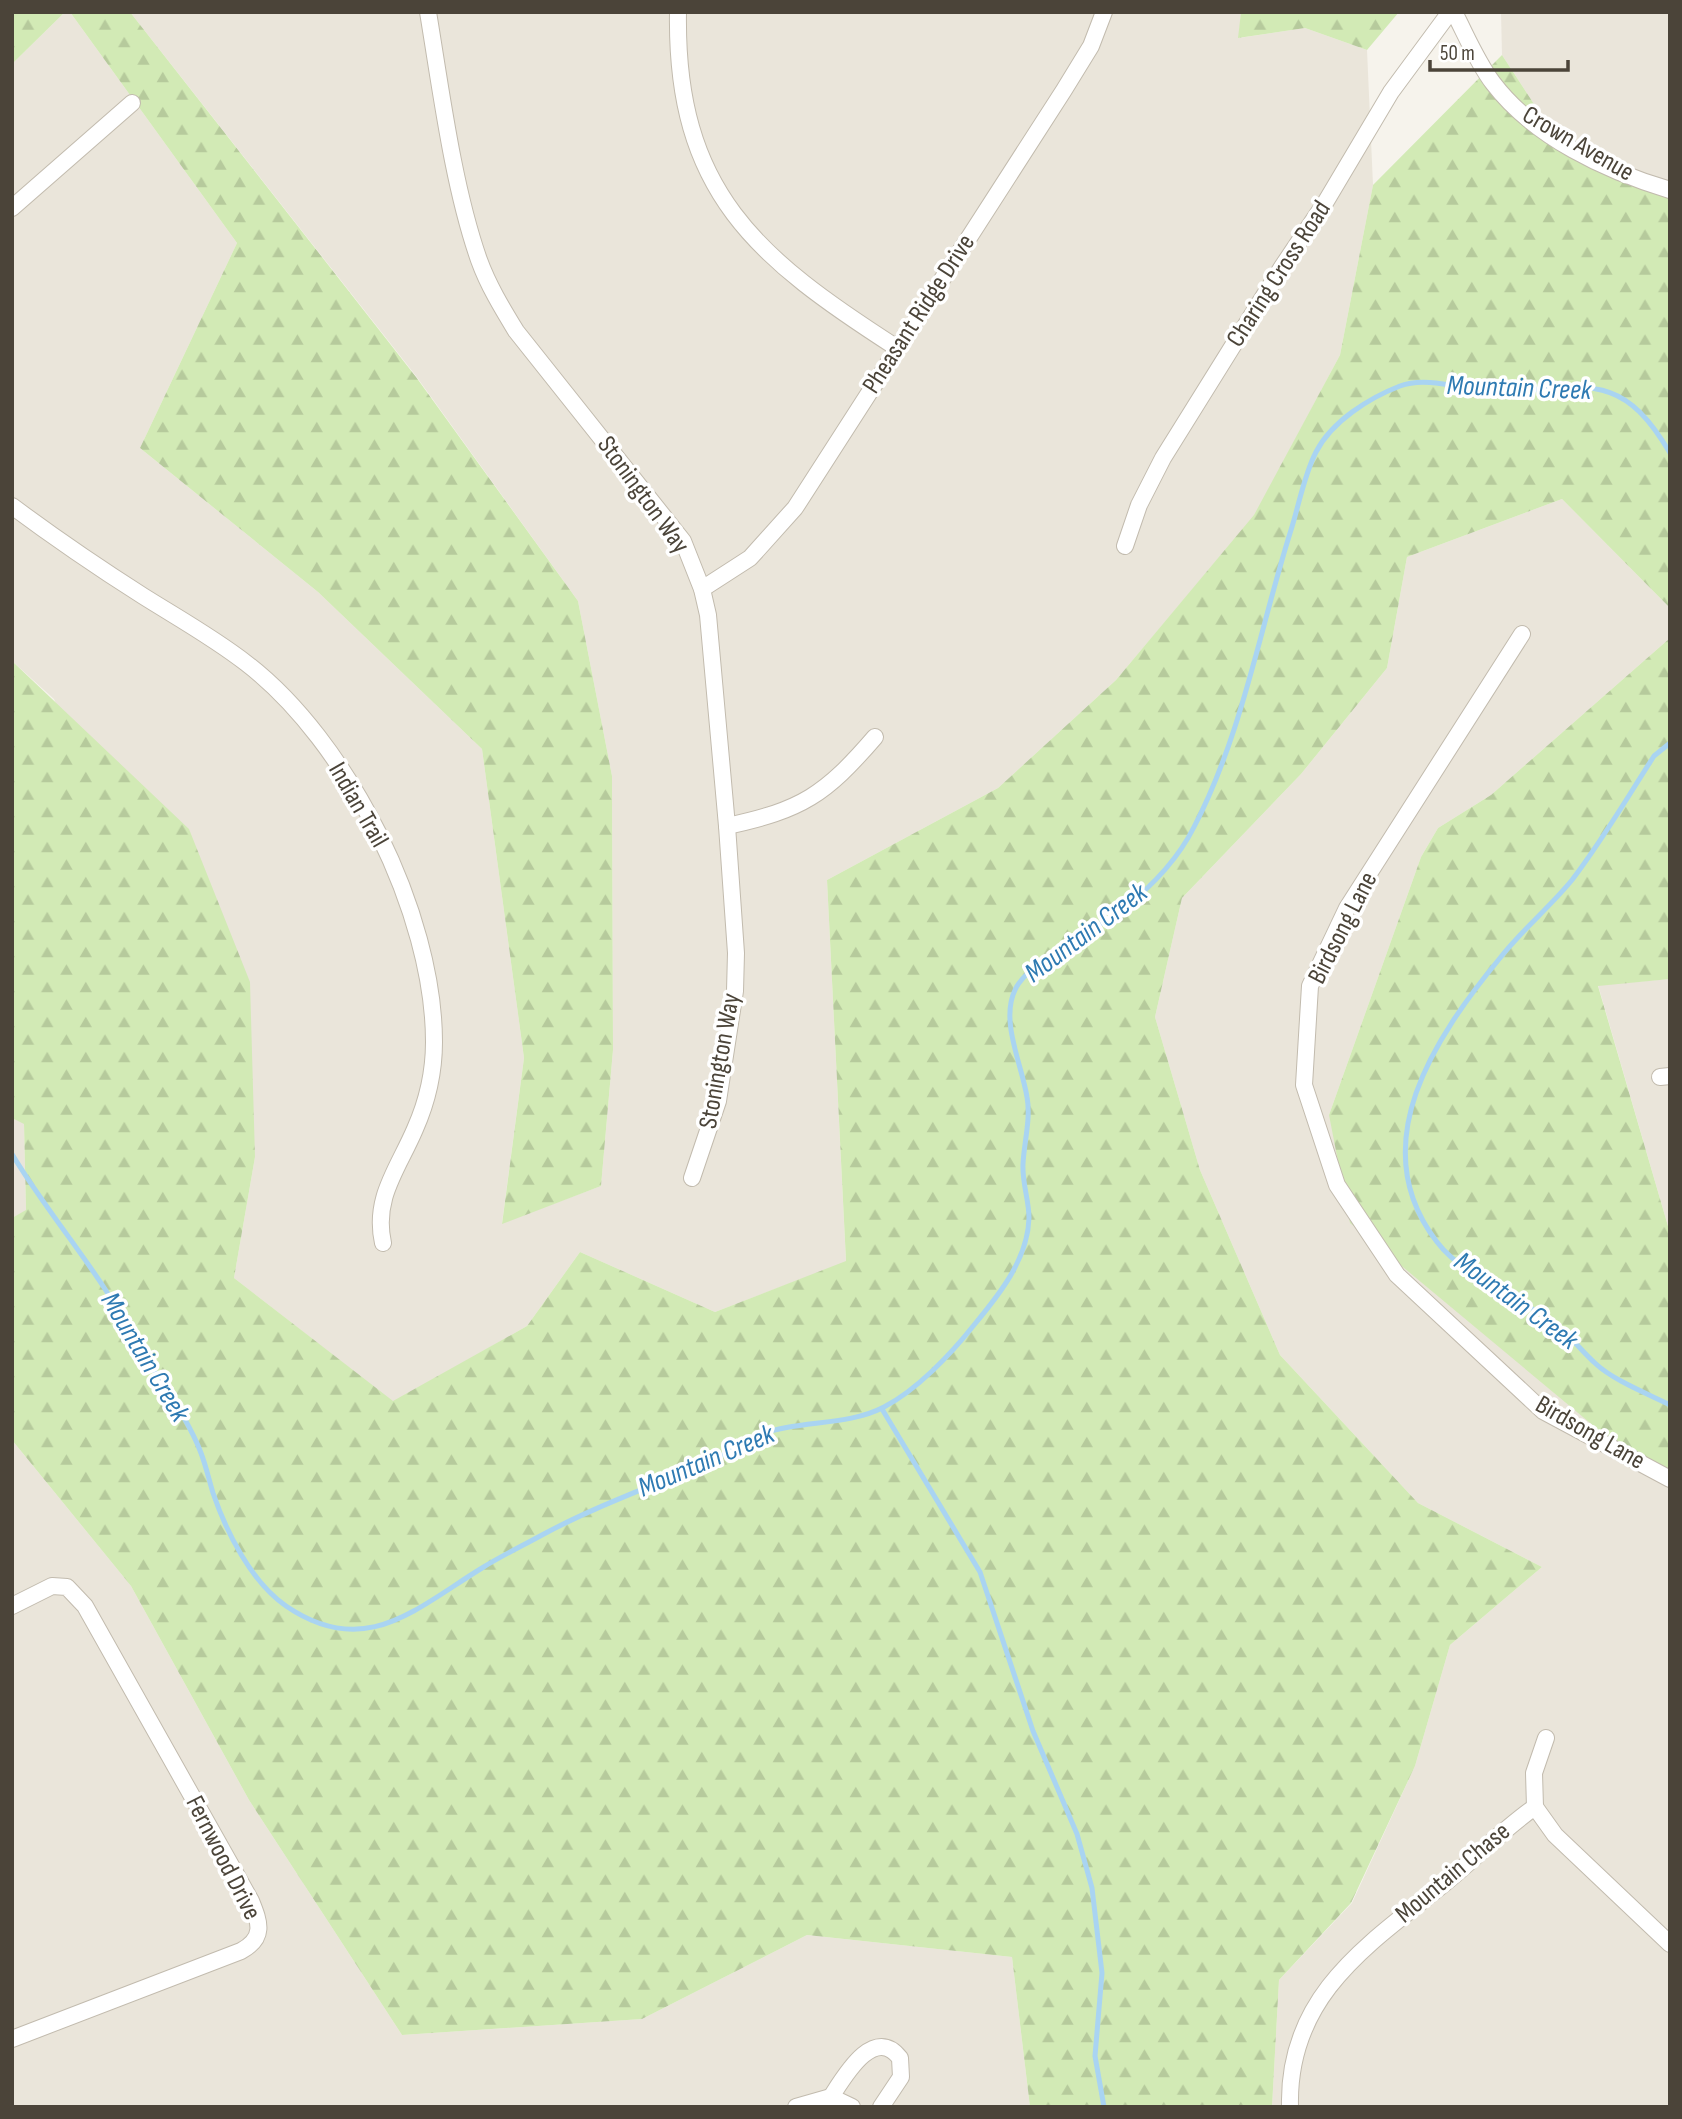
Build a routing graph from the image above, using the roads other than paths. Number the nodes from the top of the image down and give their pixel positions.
1 (428, 12) edge
2 (678, 12) edge
3 (1104, 12) edge
4 (1452, 12) edge
5 (132, 103) dead end
6 (1670, 190) edge
7 (12, 208) edge
8 (897, 348) junction
9 (12, 506) edge
10 (1125, 546) dead end
11 (702, 589) junction
12 (1521, 634) dead end
13 (875, 737) dead end
14 (727, 826) junction
15 (692, 1178) dead end
16 (383, 1243) dead end
17 (1670, 1479) edge
18 (12, 1606) edge
19 (1546, 1738) dead end
20 (1535, 1807) junction
21 (1670, 1944) edge
22 (12, 2039) edge
23 (831, 2097) junction
24 (796, 2107) edge
25 (852, 2107) edge
26 (881, 2107) edge
27 (1290, 2107) edge

1 - 11 street, Stonington Way
2 - 8 street
3 - 8 street, Pheasant Ridge Drive
4 - 6 street, Crown Avenue
4 - 10 street, Charing Cross Road
5 - 7 street
8 - 11 street, Pheasant Ridge Drive
9 - 16 street, Indian Trail
11 - 14 street, Stonington Way
12 - 17 street, Birdsong Lane
13 - 14 street
14 - 15 street, Stonington Way
18 - 22 street, Fernwood Drive
19 - 20 street
20 - 21 street, Mountain Chase
20 - 27 street, Mountain Chase
23 - 24 street
23 - 25 street
23 - 26 street

